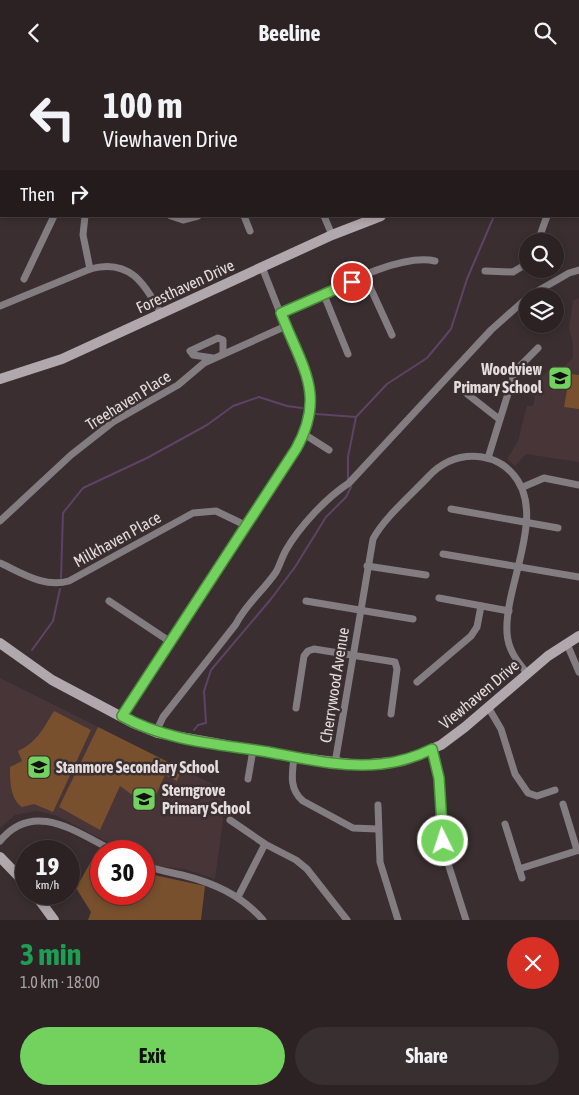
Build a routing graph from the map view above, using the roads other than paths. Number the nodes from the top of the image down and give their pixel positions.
1 (54, 217) edge
2 (85, 217) edge
3 (174, 217) edge
4 (194, 217) edge
5 (244, 217) edge
6 (324, 217) edge
7 (378, 217) edge
8 (547, 217) edge
9 (250, 231) dead end
10 (541, 233) edge
11 (332, 235) junction
12 (435, 261) dead end
13 (262, 267) junction
14 (519, 268) edge
15 (90, 269) junction
16 (579, 270) edge
17 (485, 271) dead end
18 (366, 276) junction
19 (24, 279) dead end
20 (543, 288) edge
21 (324, 295) junction
22 (519, 305) edge
23 (0, 306) edge
24 (161, 313) junction
25 (281, 313) junction
26 (286, 326) junction
27 (392, 335) dead end
28 (538, 348) dead end
29 (223, 354) junction
30 (348, 354) dead end
31 (213, 359) junction
32 (0, 379) edge
33 (466, 393) dead end
34 (500, 419) junction
35 (304, 434) junction
36 (330, 450) dead end
37 (488, 458) junction
38 (579, 485) edge
39 (523, 487) junction
40 (451, 509) dead end
41 (0, 521) edge
42 (526, 522) junction
43 (245, 525) junction
44 (558, 528) dead end
45 (442, 553) dead end
46 (0, 563) edge
47 (367, 566) junction
48 (517, 566) junction
49 (426, 575) dead end
50 (579, 577) edge
51 (439, 598) dead end
52 (109, 601) dead end
53 (306, 601) dead end
54 (482, 606) junction
55 (360, 610) junction
56 (509, 611) junction
57 (412, 619) dead end
58 (579, 636) edge
59 (169, 641) junction
60 (0, 643) edge
61 (567, 644) junction
62 (352, 655) junction
63 (579, 672) edge
64 (527, 673) junction
65 (417, 682) dead end
66 (488, 707) junction
67 (296, 708) dead end
68 (391, 714) dead end
69 (122, 716) junction
70 (156, 732) junction
71 (432, 749) junction
72 (253, 750) junction
73 (294, 757) junction
74 (335, 763) junction
75 (248, 779) dead end
76 (555, 790) dead end
77 (563, 804) dead end
78 (378, 805) dead end
79 (230, 820) dead end
80 (505, 824) dead end
81 (377, 829) junction
82 (92, 840) edge
83 (0, 841) edge
84 (265, 844) junction
85 (578, 850) edge
86 (0, 857) edge
87 (155, 868) edge
88 (519, 869) junction
89 (15, 873) edge
90 (522, 878) dead end
91 (238, 897) junction
92 (42, 905) edge
93 (54, 920) edge
94 (263, 920) edge
95 (347, 920) edge
96 (398, 920) edge
97 (466, 920) edge

1 - 19 street
2 - 15 street
3 - 4 street
5 - 9 street
6 - 11 street
7 - 11 street, Foresthaven Drive
8 - 10 street
11 - 13 street, Foresthaven Drive
12 - 18 street
13 - 24 street, Foresthaven Drive
13 - 25 street
14 - 17 street
15 - 23 street
15 - 24 street
16 - 20 street
18 - 21 street
18 - 27 street
21 - 25 street
21 - 30 street
22 - 70 street
24 - 32 street, Foresthaven Drive
25 - 26 street
26 - 29 street, Treehaven Place
26 - 35 street
28 - 34 street
29 - 31 street, Treehaven Place
29 - 31 street
31 - 41 street, Treehaven Place
33 - 34 street
34 - 37 street
35 - 36 street
35 - 43 street
37 - 39 street, Cherrywood Avenue
37 - 47 street, Cherrywood Avenue
38 - 39 street
39 - 42 street
40 - 42 street
42 - 44 street
42 - 48 street
43 - 46 street, Milkhaven Place
43 - 59 street
45 - 48 street
47 - 49 street
47 - 55 street, Cherrywood Avenue
48 - 50 street
48 - 56 street
51 - 54 street
52 - 59 street
53 - 55 street, Cherrywood Avenue
54 - 56 street
54 - 65 street
55 - 57 street, Cherrywood Avenue
55 - 62 street, Cherrywood Avenue
56 - 64 street
58 - 61 street, Viewhaven Drive
59 - 69 street
60 - 69 street, Viewhaven Drive
61 - 63 street
61 - 64 street, Viewhaven Drive
62 - 67 street
62 - 68 street
62 - 74 street, Cherrywood Avenue
64 - 66 street, Viewhaven Drive
66 - 71 street, Viewhaven Drive
66 - 76 street
69 - 70 street, Viewhaven Drive
70 - 72 street, Viewhaven Drive
71 - 74 street, Viewhaven Drive
71 - 97 street
72 - 73 street, Viewhaven Drive
72 - 75 street
73 - 74 street, Viewhaven Drive
73 - 81 street
77 - 85 street
78 - 81 street
79 - 84 street
80 - 88 street
81 - 96 street
82 - 83 street
84 - 91 street
84 - 95 street
85 - 88 street
86 - 89 street
87 - 91 street
88 - 90 street
91 - 94 street
92 - 93 street

